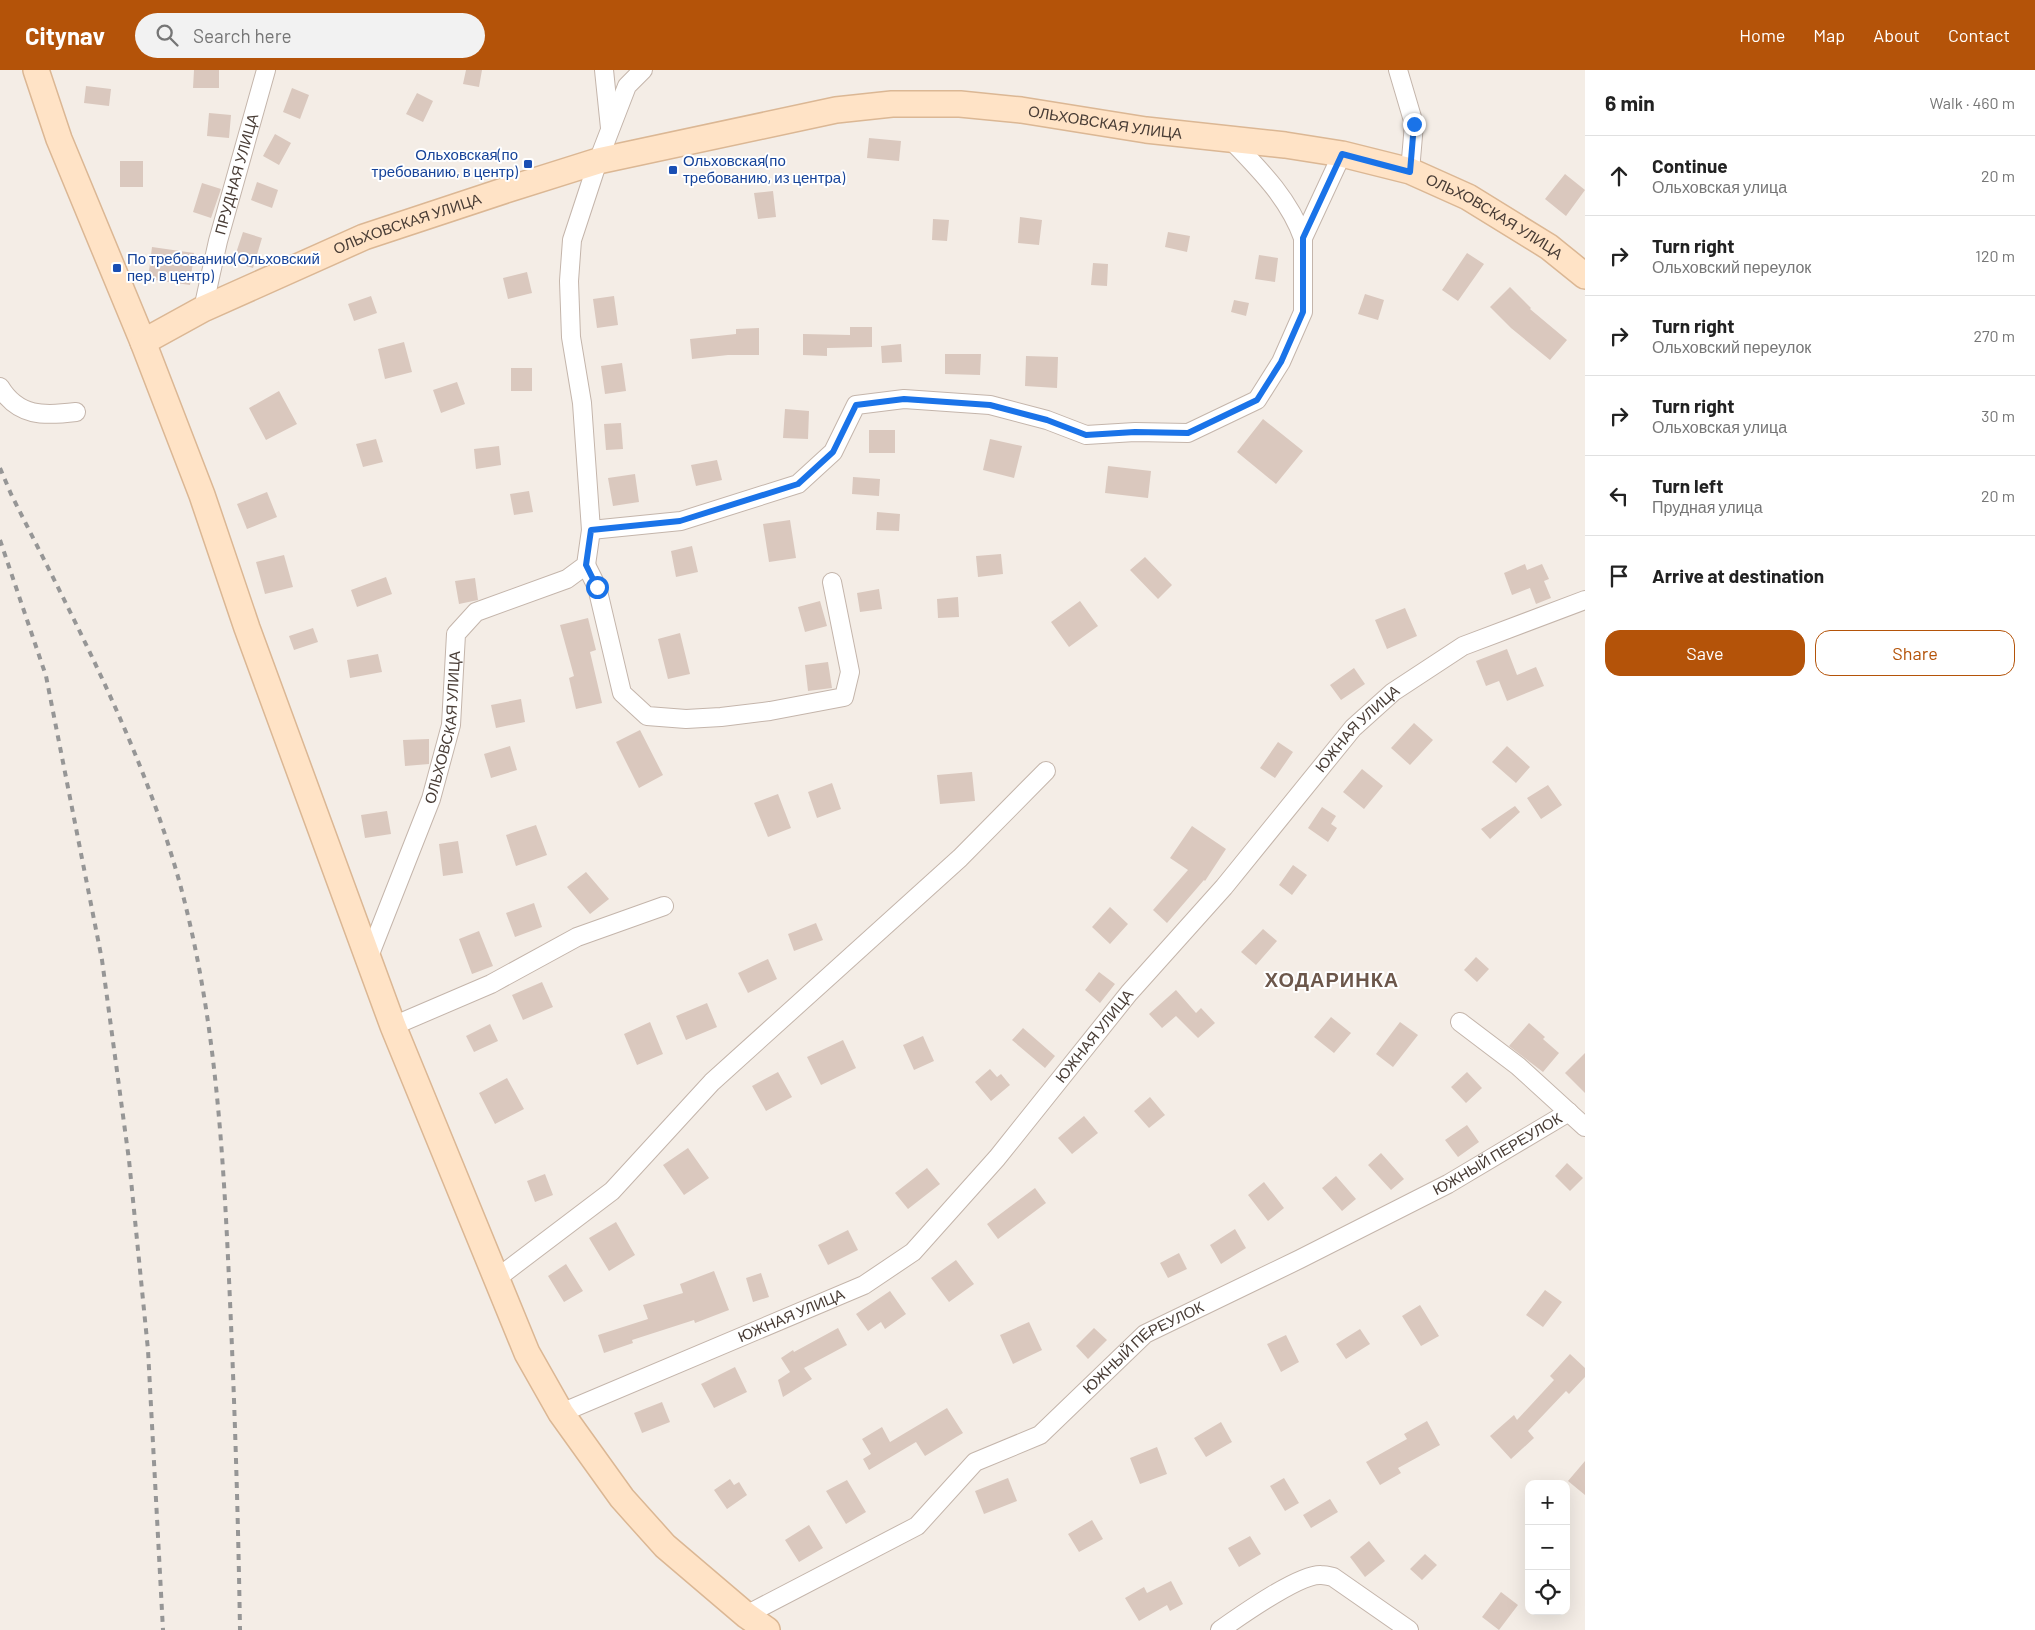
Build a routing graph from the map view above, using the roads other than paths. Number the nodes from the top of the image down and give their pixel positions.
1 (36, 70) edge
2 (266, 70) edge
3 (604, 70) edge
4 (643, 70) edge
5 (1398, 70) edge
6 (610, 129) junction
7 (1232, 141) junction
8 (1342, 154) junction
9 (598, 161) junction
10 (1410, 172) junction
11 (1303, 238) junction
12 (1585, 276) edge
13 (203, 309) junction
14 (143, 342) junction
15 (0, 387) edge
16 (76, 412) dead end
17 (591, 530) junction
18 (586, 565) junction
19 (832, 582) dead end
20 (1585, 600) edge
21 (1046, 771) dead end
22 (664, 906) dead end
23 (368, 959) junction
24 (1460, 1022) dead end
25 (394, 1026) junction
26 (1569, 1112) junction
27 (1585, 1127) edge
28 (496, 1279) junction
29 (560, 1413) junction
30 (746, 1616) junction
31 (767, 1630) edge
32 (1220, 1630) edge
33 (1409, 1630) edge

1 - 14 street
2 - 13 street, ПРУДНАЯ УЛИЦА
3 - 6 street
4 - 6 street
5 - 10 street
6 - 9 street
7 - 8 street, ОЛЬХОВСКАЯ УЛИЦА
7 - 9 street, ОЛЬХОВСКАЯ УЛИЦА
7 - 11 street
8 - 10 street, ОЛЬХОВСКАЯ УЛИЦА
8 - 11 street
9 - 13 street, ОЛЬХОВСКАЯ УЛИЦА
9 - 17 street
10 - 12 street, ОЛЬХОВСКАЯ УЛИЦА
11 - 17 street
13 - 14 street, ОЛЬХОВСКАЯ УЛИЦА
14 - 23 street
15 - 16 street
17 - 18 street
18 - 19 street
18 - 23 street, ОЛЬХОВСКАЯ УЛИЦА
20 - 29 street, ЮЖНАЯ УЛИЦА
21 - 28 street
22 - 25 street
23 - 25 street
24 - 26 street
25 - 28 street
26 - 27 street
26 - 30 street, ЮЖНЫЙ ПЕРЕУЛОК
28 - 29 street
29 - 30 street
30 - 31 street
32 - 33 street

